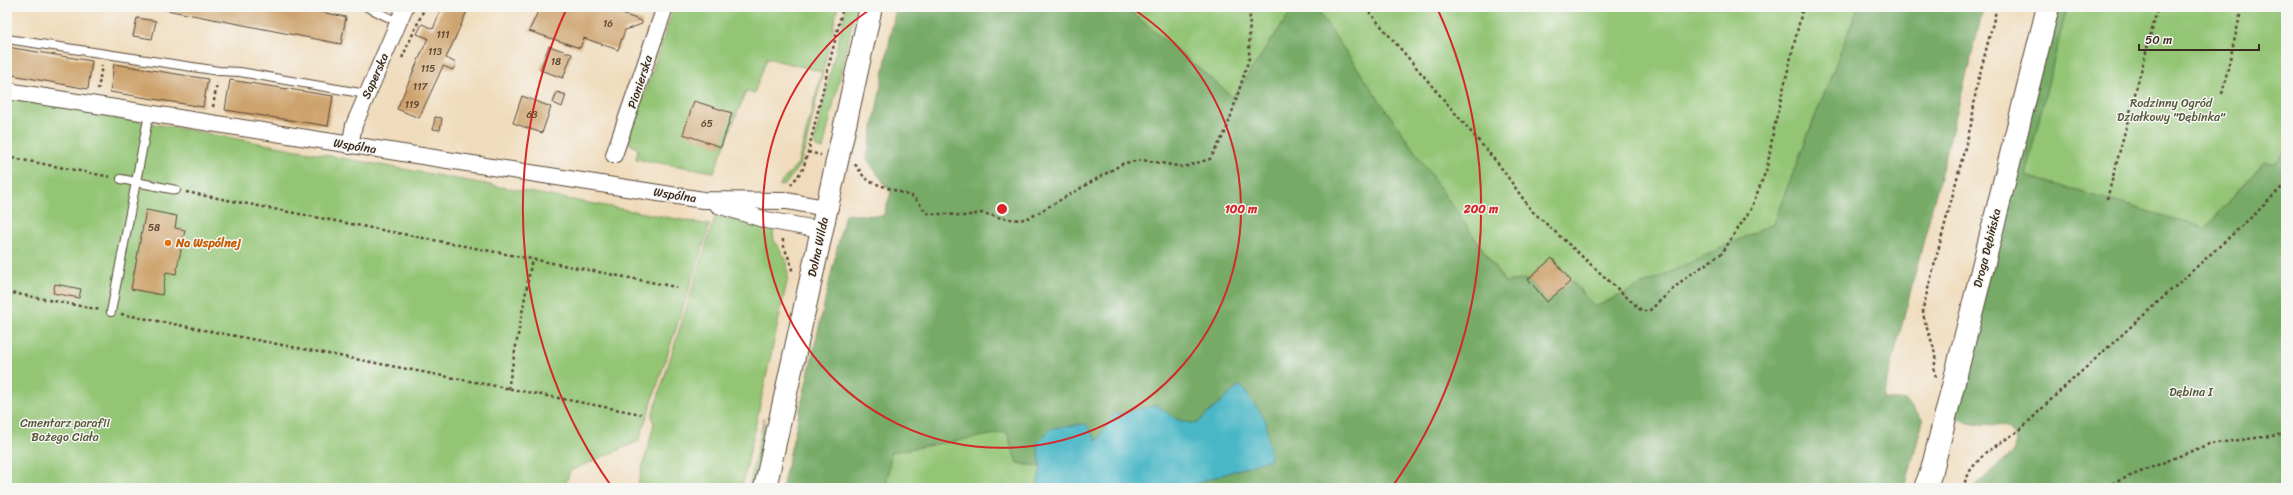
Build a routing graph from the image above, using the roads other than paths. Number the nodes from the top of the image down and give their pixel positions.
1 (367, 7) edge
2 (405, 7) edge
3 (665, 7) edge
4 (871, 7) edge
5 (2048, 7) edge
6 (398, 22) junction
7 (7, 38) edge
8 (7, 91) edge
9 (366, 94) junction
10 (149, 114) junction
11 (350, 146) junction
12 (614, 155) dead end
13 (121, 179) road end
14 (136, 182) junction
15 (176, 190) road end
16 (703, 200) junction
17 (826, 208) junction
18 (822, 230) junction
19 (111, 312) road end
20 (765, 488) edge
21 (1925, 488) edge

1 - 6 lane
2 - 6 street, Saperska
3 - 12 street, Pionierska
4 - 17 main road, Dolna Wilda
5 - 21 main road, Droga Dębińska
6 - 9 street, Saperska
7 - 9 lane
8 - 10 street, Wspólna
9 - 11 street, Saperska
10 - 11 street, Wspólna
10 - 14 lane
11 - 16 street, Wspólna
13 - 14 lane
14 - 15 lane
14 - 19 lane
16 - 17 street, Wspólna
16 - 18 street, Wspólna
17 - 18 main road, Dolna Wilda
18 - 20 main road, Dolna Wilda

